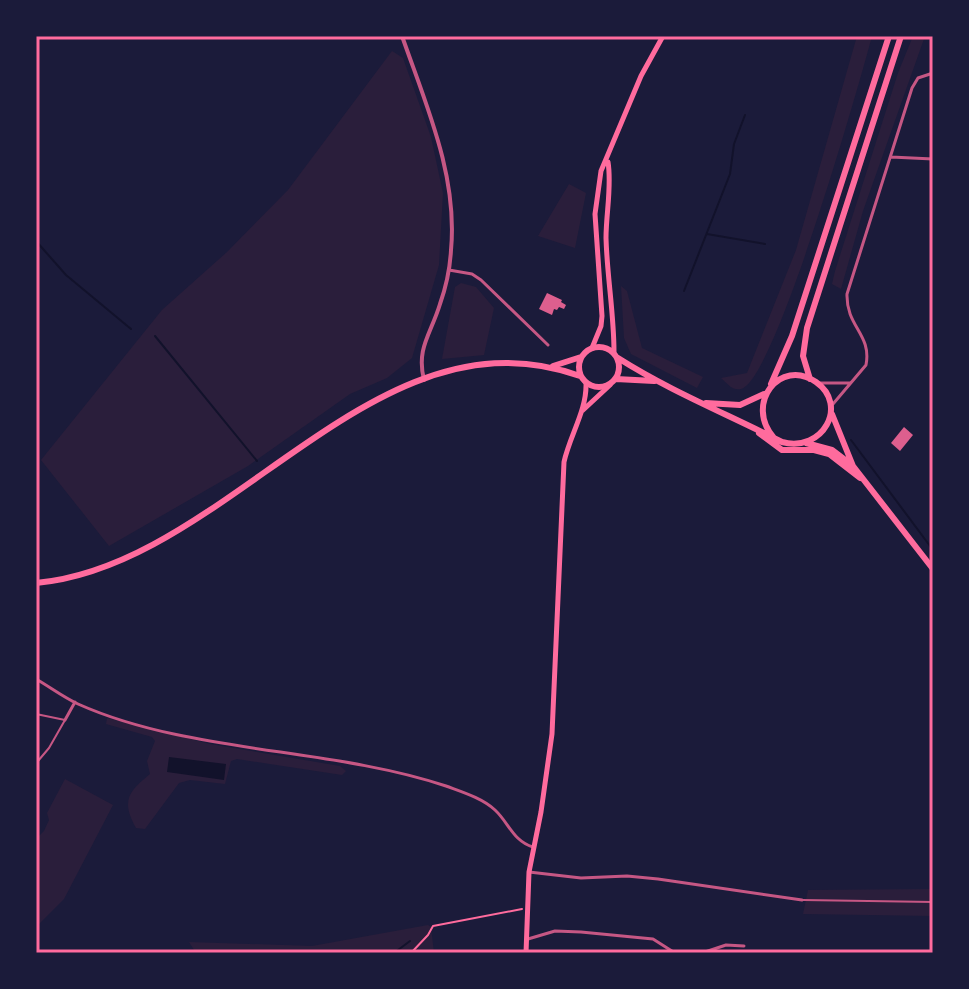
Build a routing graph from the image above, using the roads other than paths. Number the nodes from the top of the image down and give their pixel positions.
1 (402, 36) edge
2 (663, 36) edge
3 (889, 36) edge
4 (901, 36) edge
5 (933, 73) edge
6 (891, 157) junction
7 (933, 159) edge
8 (607, 160) junction
9 (449, 270) junction
10 (548, 345) dead end
11 (592, 348) junction
12 (616, 355) junction
13 (581, 357) junction
14 (553, 366) junction
15 (580, 376) junction
16 (616, 379) junction
17 (810, 379) junction
18 (424, 380) junction
19 (654, 381) junction
20 (586, 383) junction
21 (818, 383) junction
22 (852, 383) junction
23 (610, 385) junction
24 (769, 387) junction
25 (764, 394) junction
26 (705, 403) junction
27 (830, 409) junction
28 (582, 411) junction
29 (755, 430) junction
30 (774, 438) junction
31 (806, 443) junction
32 (853, 466) junction
33 (863, 480) junction
34 (933, 569) edge
35 (36, 583) edge
36 (36, 679) edge
37 (75, 702) junction
38 (36, 714) edge
39 (65, 720) junction
40 (38, 761) dead end
41 (533, 847) junction
42 (529, 872) junction
43 (802, 900) joint
44 (933, 902) edge
45 (526, 940) junction
46 (744, 946) dead end
47 (526, 953) edge
48 (675, 953) edge
49 (702, 953) edge

1 - 9 street
2 - 8 main road
3 - 24 highway
4 - 17 highway
5 - 6 street
6 - 7 street
6 - 22 street
8 - 11 main road
8 - 12 main road
9 - 10 street
9 - 18 street
11 - 12 highway
11 - 13 highway
12 - 16 highway
12 - 19 highway
13 - 14 highway
13 - 15 highway
14 - 15 highway
14 - 18 highway
15 - 20 highway
16 - 19 highway
16 - 23 highway
17 - 21 highway
17 - 24 highway
18 - 35 highway
19 - 26 highway
20 - 23 highway
20 - 28 main road
21 - 22 street
21 - 27 highway
22 - 27 street
23 - 28 main road
24 - 25 highway
25 - 26 highway
25 - 30 highway
26 - 29 highway
27 - 31 highway
27 - 32 highway
28 - 41 main road
29 - 30 highway
29 - 33 highway
30 - 31 highway
31 - 32 highway
32 - 33 highway
33 - 34 highway
36 - 37 street
37 - 39 street
37 - 41 street
38 - 39 lane
39 - 40 lane
41 - 42 main road
42 - 43 street
42 - 45 main road
43 - 44 lane
45 - 47 main road
45 - 48 street
46 - 49 street

